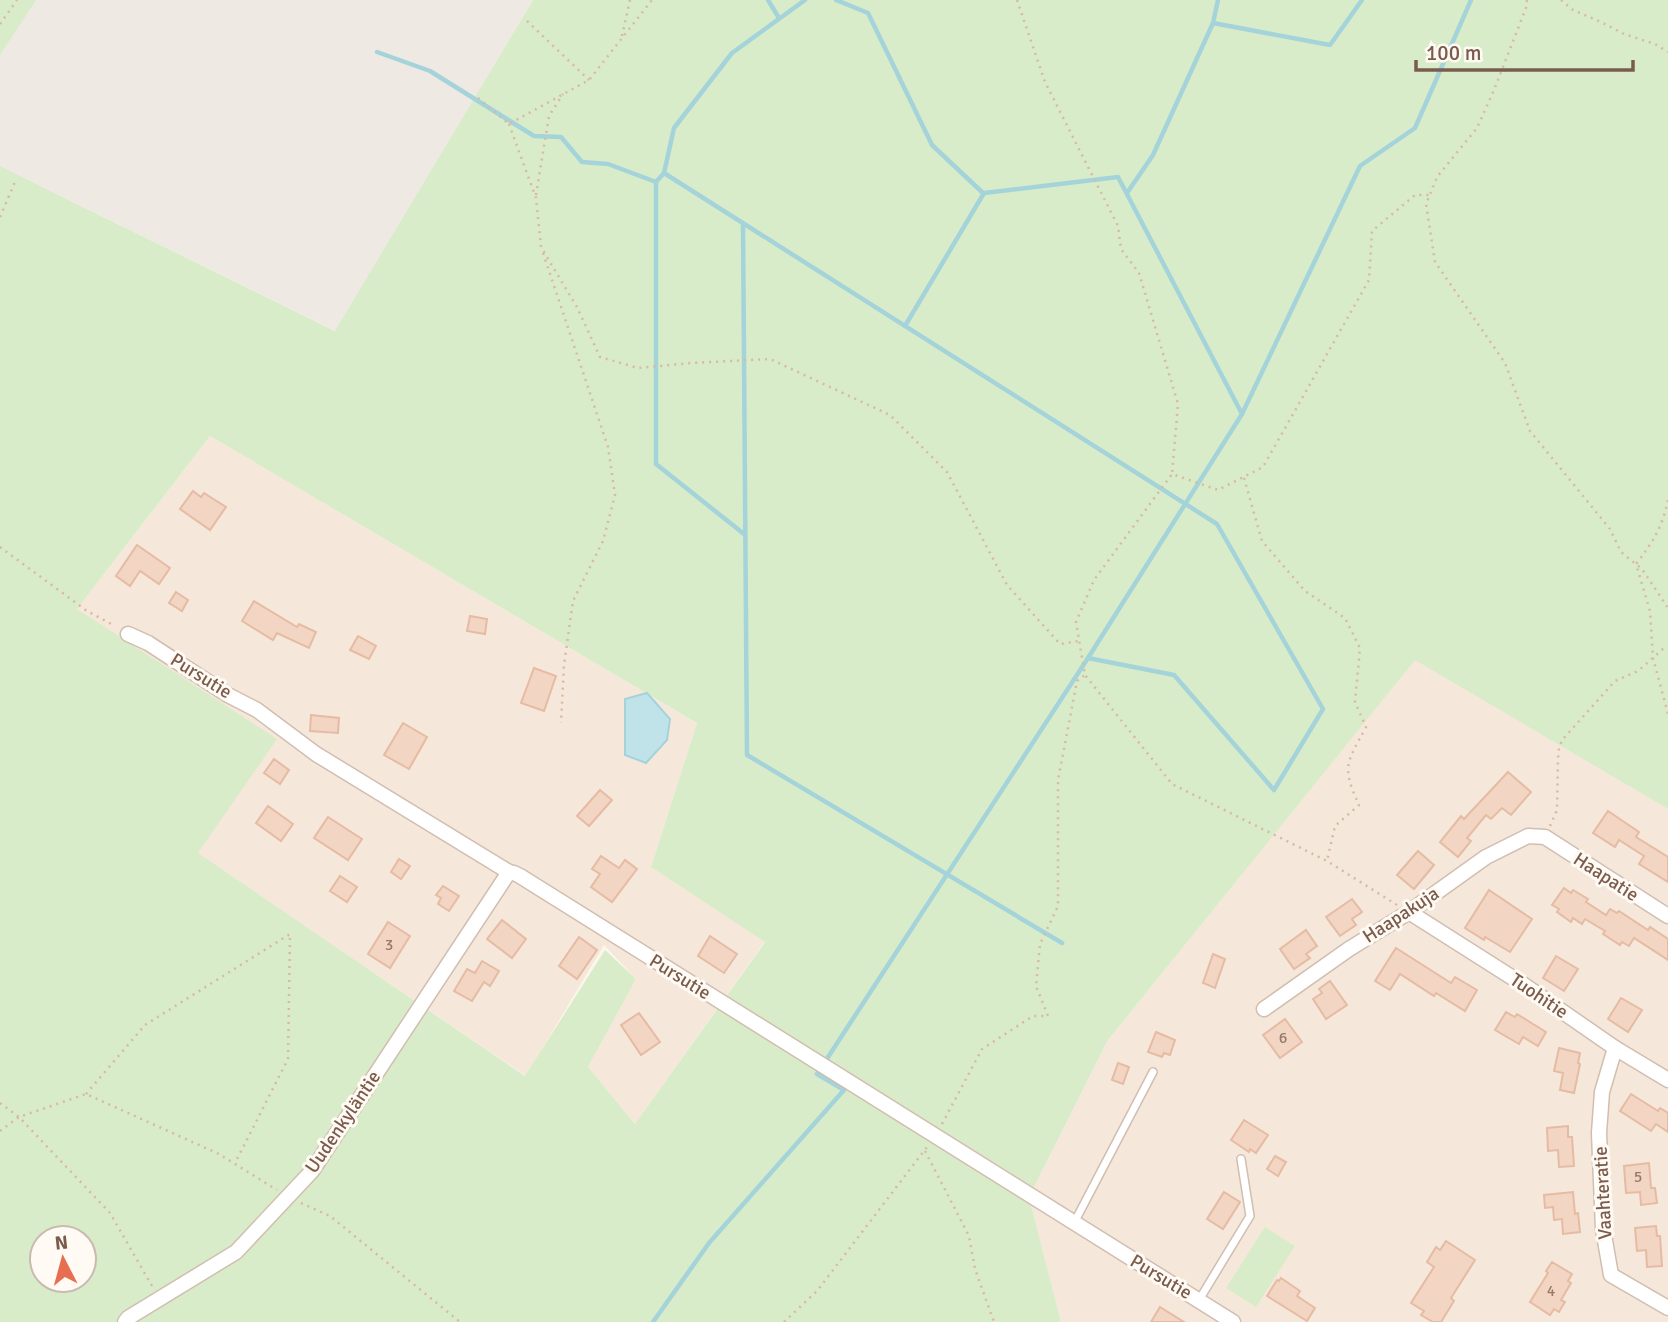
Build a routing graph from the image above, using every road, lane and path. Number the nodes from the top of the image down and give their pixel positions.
1 (16, 0) edge
2 (631, 0) edge
3 (652, 0) edge
4 (1017, 0) edge
5 (1527, 0) edge
6 (1561, 0) edge
7 (527, 21) dead end
8 (0, 24) edge
9 (621, 40) junction
10 (1668, 52) edge
11 (589, 80) junction
12 (563, 94) junction
13 (478, 98) dead end
14 (509, 124) junction
15 (15, 182) dead end
16 (1430, 195) junction
17 (536, 198) junction
18 (0, 217) edge
19 (541, 247) junction
20 (1172, 474) junction
21 (1244, 478) junction
22 (1668, 500) edge
23 (0, 547) edge
24 (1636, 564) junction
25 (1668, 608) edge
26 (128, 634) joint
27 (1079, 641) junction
28 (1668, 647) edge
29 (1653, 658) junction
30 (1086, 675) junction
31 (1668, 713) edge
32 (561, 723) dead end
33 (1545, 837) junction
34 (1327, 861) junction
35 (509, 872) junction
36 (1409, 912) junction
37 (1668, 916) edge
38 (1264, 1009) dead end
39 (1615, 1048) junction
40 (1153, 1072) dead end
41 (1668, 1080) edge
42 (86, 1094) junction
43 (0, 1103) edge
44 (19, 1117) junction
45 (0, 1131) edge
46 (936, 1136) junction
47 (925, 1150) junction
48 (1241, 1159) dead end
49 (235, 1164) junction
50 (287, 1197) junction
51 (1074, 1224) junction
52 (160, 1299) junction
53 (1199, 1300) junction
54 (1668, 1308) edge
55 (125, 1322) edge
56 (460, 1322) edge
57 (784, 1322) edge
58 (993, 1322) edge
59 (1233, 1322) edge

1 - 8 path
2 - 9 path
3 - 9 path
4 - 20 path
5 - 16 path
6 - 10 path
7 - 11 path
9 - 11 path
11 - 12 path
12 - 14 path
12 - 17 path
13 - 14 path
14 - 17 path
15 - 18 path
16 - 21 path
16 - 24 path
17 - 19 path
19 - 27 path
19 - 32 path
20 - 21 path
20 - 27 path
21 - 34 path
22 - 24 path
23 - 26 path
24 - 25 path
24 - 29 path
26 - 35 street, Pursutie
27 - 30 path
28 - 29 path
29 - 31 path
29 - 33 path
30 - 34 path
30 - 46 path
33 - 36 street, Haapakuja
33 - 37 street, Haapatie
34 - 36 path
35 - 46 street, Pursutie
35 - 50 street, Uudenkyläntie
36 - 38 street, Haapakuja
36 - 39 street, Tuohitie
39 - 41 street, Tuohitie
39 - 54 street, Vaahteratie
40 - 51 lane
42 - 44 path
42 - 49 path
42 - 49 path
43 - 44 path
44 - 45 path
44 - 52 path
46 - 47 path
46 - 51 street, Pursutie
47 - 57 path
47 - 58 path
48 - 53 lane
49 - 50 path
50 - 52 street, Uudenkyläntie
50 - 56 path
51 - 53 street, Pursutie
52 - 55 street, Uudenkyläntie
53 - 59 street, Pursutie

